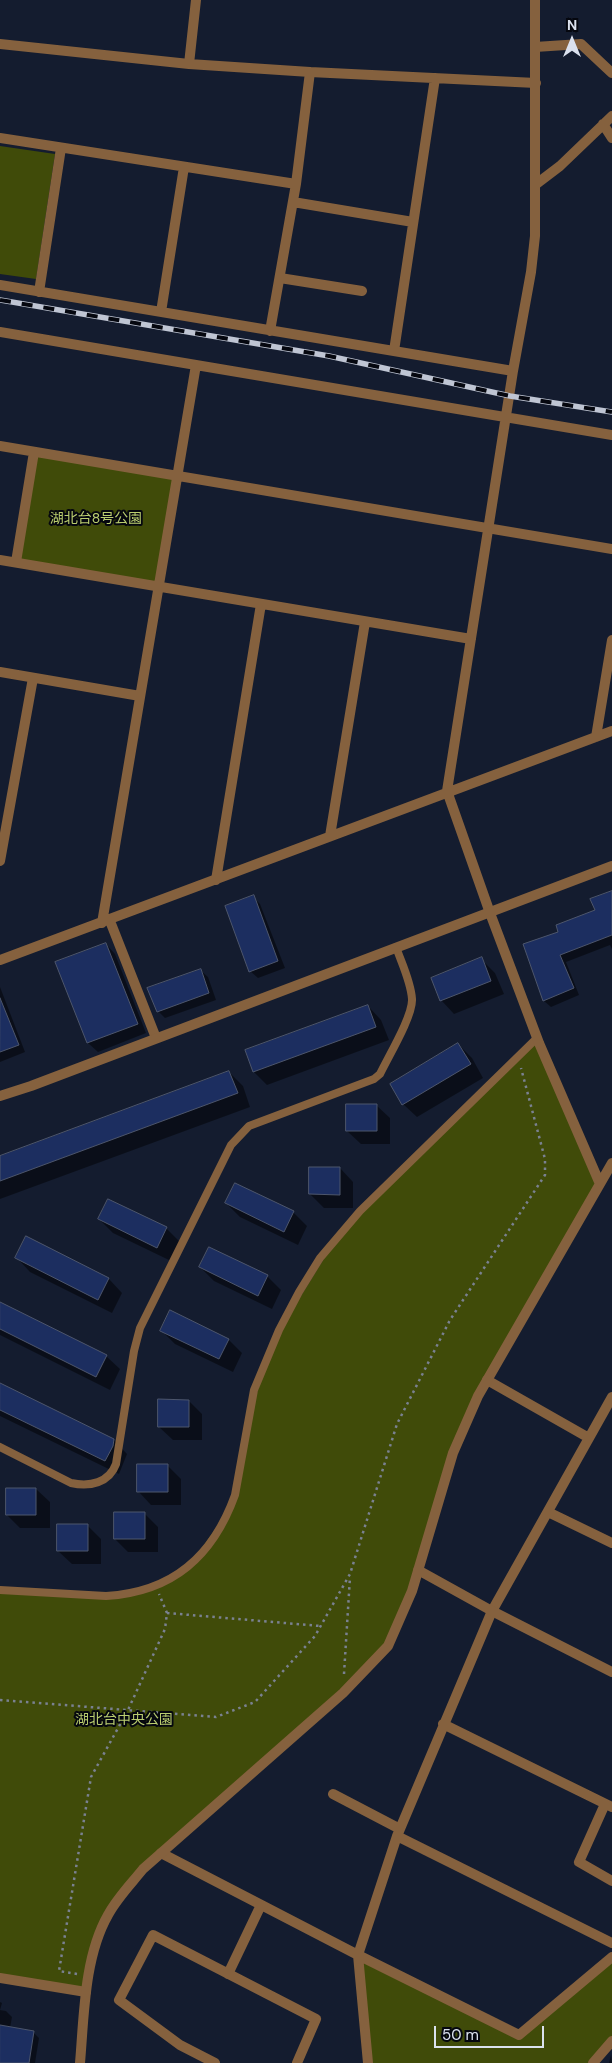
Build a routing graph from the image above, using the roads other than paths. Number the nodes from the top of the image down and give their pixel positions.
1 (196, 0) edge
2 (535, 0) edge
3 (0, 44) edge
4 (535, 47) junction
5 (189, 64) junction
6 (310, 72) junction
7 (612, 73) edge
8 (435, 78) junction
9 (536, 83) junction
10 (612, 116) edge
11 (603, 124) junction
12 (0, 138) edge
13 (612, 138) edge
14 (61, 148) junction
15 (184, 167) junction
16 (296, 184) junction
17 (535, 185) junction
18 (293, 202) junction
19 (413, 222) junction
20 (280, 278) junction
21 (0, 285) edge
22 (362, 291) dead end
23 (39, 292) junction
24 (161, 312) junction
25 (270, 330) junction
26 (0, 332) edge
27 (394, 351) junction
28 (196, 365) junction
29 (513, 372) junction
30 (506, 418) junction
31 (612, 435) edge
32 (0, 446) edge
33 (34, 452) junction
34 (177, 475) junction
35 (490, 527) junction
36 (612, 549) edge
37 (0, 560) edge
38 (16, 562) junction
39 (158, 586) junction
40 (261, 604) junction
41 (365, 622) junction
42 (471, 639) junction
43 (612, 640) edge
44 (0, 672) edge
45 (33, 678) junction
46 (140, 696) junction
47 (612, 730) edge
48 (596, 737) junction
49 (447, 791) junction
50 (330, 836) junction
51 (0, 861) edge
52 (612, 866) edge
53 (216, 880) junction
54 (490, 913) junction
55 (106, 922) junction
56 (396, 947) junction
57 (0, 960) edge
58 (156, 1038) junction
59 (537, 1038) junction
60 (0, 1096) edge
61 (612, 1163) edge
62 (600, 1184) junction
63 (487, 1380) junction
64 (612, 1397) edge
65 (608, 1414) edge
66 (589, 1438) junction
67 (0, 1447) edge
68 (548, 1512) junction
69 (612, 1544) edge
70 (418, 1570) junction
71 (0, 1590) edge
72 (492, 1611) junction
73 (612, 1672) edge
74 (443, 1724) junction
75 (333, 1794) dead end
76 (608, 1806) edge
77 (399, 1833) junction
78 (161, 1853) junction
79 (612, 1881) edge
80 (261, 1904) junction
81 (612, 1943) edge
82 (358, 1955) junction
83 (612, 1957) edge
84 (228, 1974) junction
85 (0, 1978) edge
86 (86, 1992) junction
87 (612, 2041) edge
88 (80, 2063) edge
89 (215, 2063) edge
90 (296, 2063) edge
91 (368, 2063) edge
92 (593, 2063) edge

1 - 5 street
2 - 4 street
3 - 5 street
4 - 7 street
4 - 9 street
5 - 6 street
6 - 8 street
6 - 16 street
8 - 9 street
8 - 19 street
9 - 17 street
10 - 11 street
11 - 13 street
11 - 17 street
12 - 14 street
14 - 15 street
14 - 23 street
15 - 16 street
15 - 24 street
16 - 18 street
17 - 29 street
18 - 19 street
18 - 20 street
19 - 27 street
20 - 22 street
20 - 25 street
21 - 23 street
23 - 24 street
24 - 25 street
25 - 27 street
26 - 28 street
27 - 29 street
28 - 30 street
28 - 34 street
29 - 30 street
30 - 31 street
30 - 35 street
32 - 33 street
33 - 34 street
33 - 38 street
34 - 35 street
34 - 39 street
35 - 36 street
35 - 42 street
37 - 38 street
38 - 39 street
39 - 40 street
39 - 46 street
40 - 41 street
40 - 53 street
41 - 42 street
41 - 50 street
42 - 49 street
43 - 48 street
44 - 45 street
45 - 46 street
45 - 51 street
46 - 55 street
47 - 48 street
48 - 49 street
49 - 50 street
49 - 54 street
50 - 53 street
52 - 54 street
53 - 55 street
54 - 56 street
54 - 59 street
55 - 57 street
55 - 58 street
56 - 58 street
56 - 67 lane
58 - 60 street
59 - 62 street
59 - 71 lane
61 - 62 street
62 - 63 street
63 - 66 street
63 - 70 street
64 - 65 street
65 - 66 street
66 - 68 street
68 - 69 street
68 - 72 street
70 - 72 street
70 - 78 street
72 - 73 street
72 - 74 street
74 - 76 street
74 - 77 street
75 - 77 street
76 - 79 street
77 - 81 street
77 - 82 street
78 - 80 street
78 - 86 street
80 - 82 street
80 - 84 street
82 - 83 street
82 - 91 street
84 - 89 street
84 - 90 street
85 - 86 street
86 - 88 street
87 - 92 street

